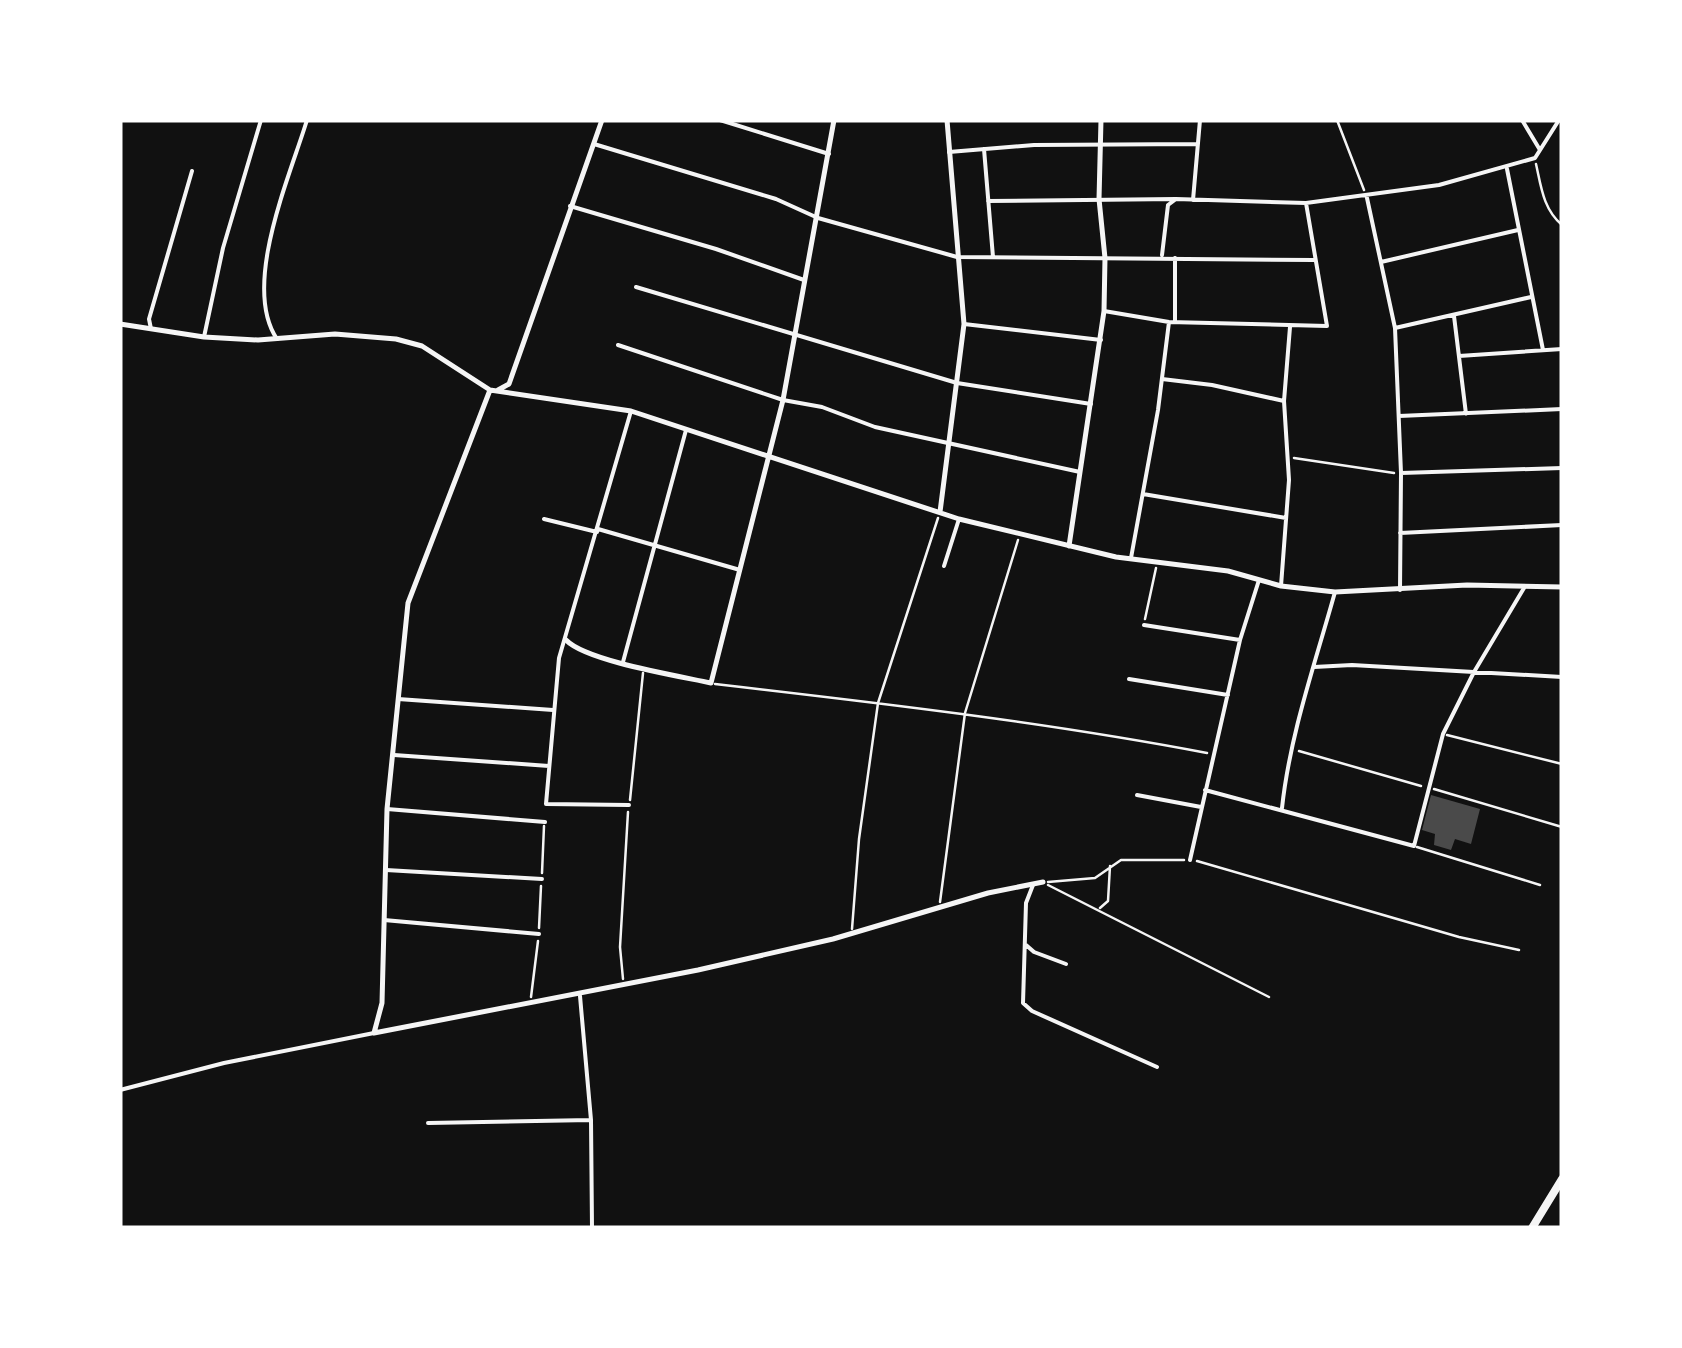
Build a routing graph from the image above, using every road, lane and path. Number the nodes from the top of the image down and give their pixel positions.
1 (260, 120) edge
2 (307, 120) edge
3 (602, 120) edge
4 (720, 120) edge
5 (834, 120) edge
6 (947, 120) edge
7 (1101, 120) edge
8 (1200, 120) edge
9 (1337, 120) edge
10 (1522, 120) edge
11 (1558, 120) edge
12 (1102, 143) junction
13 (594, 144) junction
14 (1198, 144) junction
15 (984, 149) junction
16 (1540, 150) junction
17 (950, 152) junction
18 (829, 154) junction
19 (1535, 158) junction
20 (1507, 169) junction
21 (192, 171) dead end
22 (1366, 196) junction
23 (1099, 199) junction
24 (1176, 199) junction
25 (1192, 200) junction
26 (988, 201) junction
27 (1306, 203) junction
28 (570, 206) junction
29 (818, 218) junction
30 (1562, 225) edge
31 (1519, 230) junction
32 (958, 257) junction
33 (993, 258) junction
34 (1105, 258) junction
35 (1162, 258) junction
36 (1175, 258) junction
37 (1314, 260) junction
38 (1381, 262) junction
39 (804, 280) junction
40 (636, 286) dead end
41 (1532, 296) junction
42 (1104, 311) junction
43 (1454, 316) junction
44 (1172, 322) junction
45 (120, 324) edge
46 (964, 324) junction
47 (1290, 325) junction
48 (150, 328) junction
49 (1395, 328) junction
50 (794, 334) junction
51 (204, 337) junction
52 (277, 339) junction
53 (1100, 340) junction
54 (618, 345) dead end
55 (1562, 349) edge
56 (1543, 350) junction
57 (1459, 356) junction
58 (1162, 380) junction
59 (956, 383) junction
60 (494, 390) junction
61 (783, 400) junction
62 (1284, 401) junction
63 (1091, 404) junction
64 (1562, 409) edge
65 (631, 411) junction
66 (1466, 414) junction
67 (1399, 416) junction
68 (686, 430) junction
69 (947, 442) junction
70 (768, 457) junction
71 (1287, 457) junction
72 (1562, 468) edge
73 (1080, 472) junction
74 (1401, 472) junction
75 (1142, 494) junction
76 (940, 512) junction
77 (1286, 518) junction
78 (544, 519) dead end
79 (959, 519) junction
80 (1562, 525) edge
81 (598, 530) junction
82 (1400, 533) junction
83 (1020, 534) junction
84 (654, 544) junction
85 (1069, 546) junction
86 (1130, 558) junction
87 (1158, 562) junction
88 (944, 566) dead end
89 (740, 570) junction
90 (1259, 580) junction
91 (1281, 586) junction
92 (1525, 587) junction
93 (1562, 587) edge
94 (1400, 590) junction
95 (1335, 592) junction
96 (1144, 625) joint
97 (566, 640) junction
98 (1240, 640) junction
99 (623, 662) junction
100 (643, 667) junction
101 (1314, 667) junction
102 (1474, 672) junction
103 (1562, 677) edge
104 (1129, 679) dead end
105 (711, 683) junction
106 (1228, 695) junction
107 (397, 698) junction
108 (878, 703) junction
109 (553, 710) junction
110 (965, 713) junction
111 (1443, 734) junction
112 (1214, 754) junction
113 (392, 755) junction
114 (1562, 764) edge
115 (548, 766) junction
116 (1204, 790) junction
117 (1136, 794) dead end
118 (629, 806) junction
119 (1201, 807) junction
120 (1282, 808) junction
121 (387, 809) junction
122 (544, 822) joint
123 (1414, 846) junction
124 (1190, 860) junction
125 (1110, 866) junction
126 (385, 870) junction
127 (542, 878) junction
128 (1042, 882) junction
129 (1034, 885) junction
130 (1540, 885) dead end
131 (940, 908) junction
132 (1099, 909) junction
133 (384, 920) junction
134 (539, 934) junction
135 (851, 934) junction
136 (1026, 944) junction
137 (1519, 950) dead end
138 (1066, 964) dead end
139 (624, 986) junction
140 (580, 996) junction
141 (1269, 997) dead end
142 (530, 1002) junction
143 (374, 1033) junction
144 (1156, 1067) dead end
145 (120, 1090) edge
146 (591, 1120) junction
147 (428, 1123) dead end
148 (1562, 1179) edge
149 (592, 1228) edge
150 (1532, 1228) edge

1 - 51 street
2 - 52 street
3 - 13 street
4 - 18 street
5 - 18 street
6 - 17 street
7 - 12 street
8 - 14 street
9 - 22 path
10 - 16 street
11 - 16 street
12 - 14 street
12 - 15 street
12 - 23 street
13 - 28 street
13 - 29 street
14 - 25 street
15 - 17 street
15 - 26 street
16 - 19 street
17 - 32 street
18 - 29 street
19 - 20 street
19 - 30 path
20 - 22 street
20 - 31 street
21 - 48 street
22 - 27 street
22 - 38 street
23 - 24 street
23 - 26 street
23 - 34 street
24 - 25 street
24 - 35 street
25 - 27 street
26 - 33 street
27 - 37 street
28 - 39 street
28 - 60 street
29 - 32 street
29 - 39 street
31 - 38 street
31 - 41 street
32 - 33 street
32 - 46 street
33 - 34 street
34 - 35 street
34 - 42 street
35 - 36 street
36 - 37 street
36 - 44 street
37 - 47 street
38 - 49 street
39 - 50 street
40 - 50 street
41 - 43 street
41 - 56 street
42 - 44 street
42 - 53 street
43 - 49 street
43 - 57 street
44 - 47 street
44 - 58 street
45 - 48 street
46 - 53 street
46 - 59 street
47 - 62 street
48 - 51 street
49 - 67 street
50 - 59 street
50 - 61 street
51 - 52 street
52 - 60 street
53 - 63 street
54 - 61 street
55 - 56 street
56 - 57 street
57 - 66 street
58 - 62 street
58 - 75 street
59 - 63 street
59 - 69 street
60 - 65 street
60 - 107 street
61 - 69 street
61 - 70 street
62 - 71 street
63 - 73 street
64 - 66 street
65 - 68 street
65 - 81 street
66 - 67 street
67 - 74 street
68 - 70 street
68 - 84 street
69 - 73 street
69 - 76 street
70 - 76 street
70 - 89 street
71 - 74 path
71 - 77 street
72 - 74 street
73 - 85 street
74 - 82 street
75 - 77 street
75 - 86 street
76 - 79 street
76 - 108 path
77 - 91 street
78 - 81 street
79 - 83 street
79 - 88 street
80 - 82 street
81 - 84 street
81 - 97 street
82 - 94 street
83 - 85 street
83 - 110 path
84 - 89 street
84 - 99 street
85 - 86 street
86 - 87 street
87 - 90 street
87 - 96 path
89 - 105 street
90 - 91 street
90 - 98 street
91 - 95 street
92 - 93 street
92 - 94 street
92 - 102 street
94 - 95 street
95 - 101 street
96 - 98 street
97 - 99 street
97 - 109 street
98 - 106 street
99 - 100 street
100 - 105 street
100 - 118 path
101 - 102 street
101 - 120 street
102 - 103 street
102 - 111 street
104 - 106 street
105 - 108 path
106 - 112 street
107 - 109 street
107 - 113 street
108 - 110 path
108 - 135 path
109 - 115 street
110 - 112 path
110 - 131 path
111 - 114 path
111 - 123 street
112 - 116 street
113 - 115 street
113 - 121 street
115 - 118 street
116 - 119 street
116 - 120 street
117 - 119 street
118 - 139 path
119 - 124 street
120 - 123 street
121 - 122 street
121 - 126 street
122 - 127 path
123 - 130 path
124 - 125 path
124 - 137 path
125 - 128 path
125 - 132 path
126 - 127 street
126 - 133 street
127 - 134 path
128 - 129 street
128 - 132 path
129 - 131 street
129 - 136 street
131 - 135 street
132 - 141 path
133 - 134 street
133 - 143 street
134 - 142 path
135 - 139 street
136 - 138 street
136 - 144 street
139 - 140 street
140 - 142 street
140 - 146 street
142 - 143 street
143 - 145 street
146 - 147 street
146 - 149 street
148 - 150 highway

